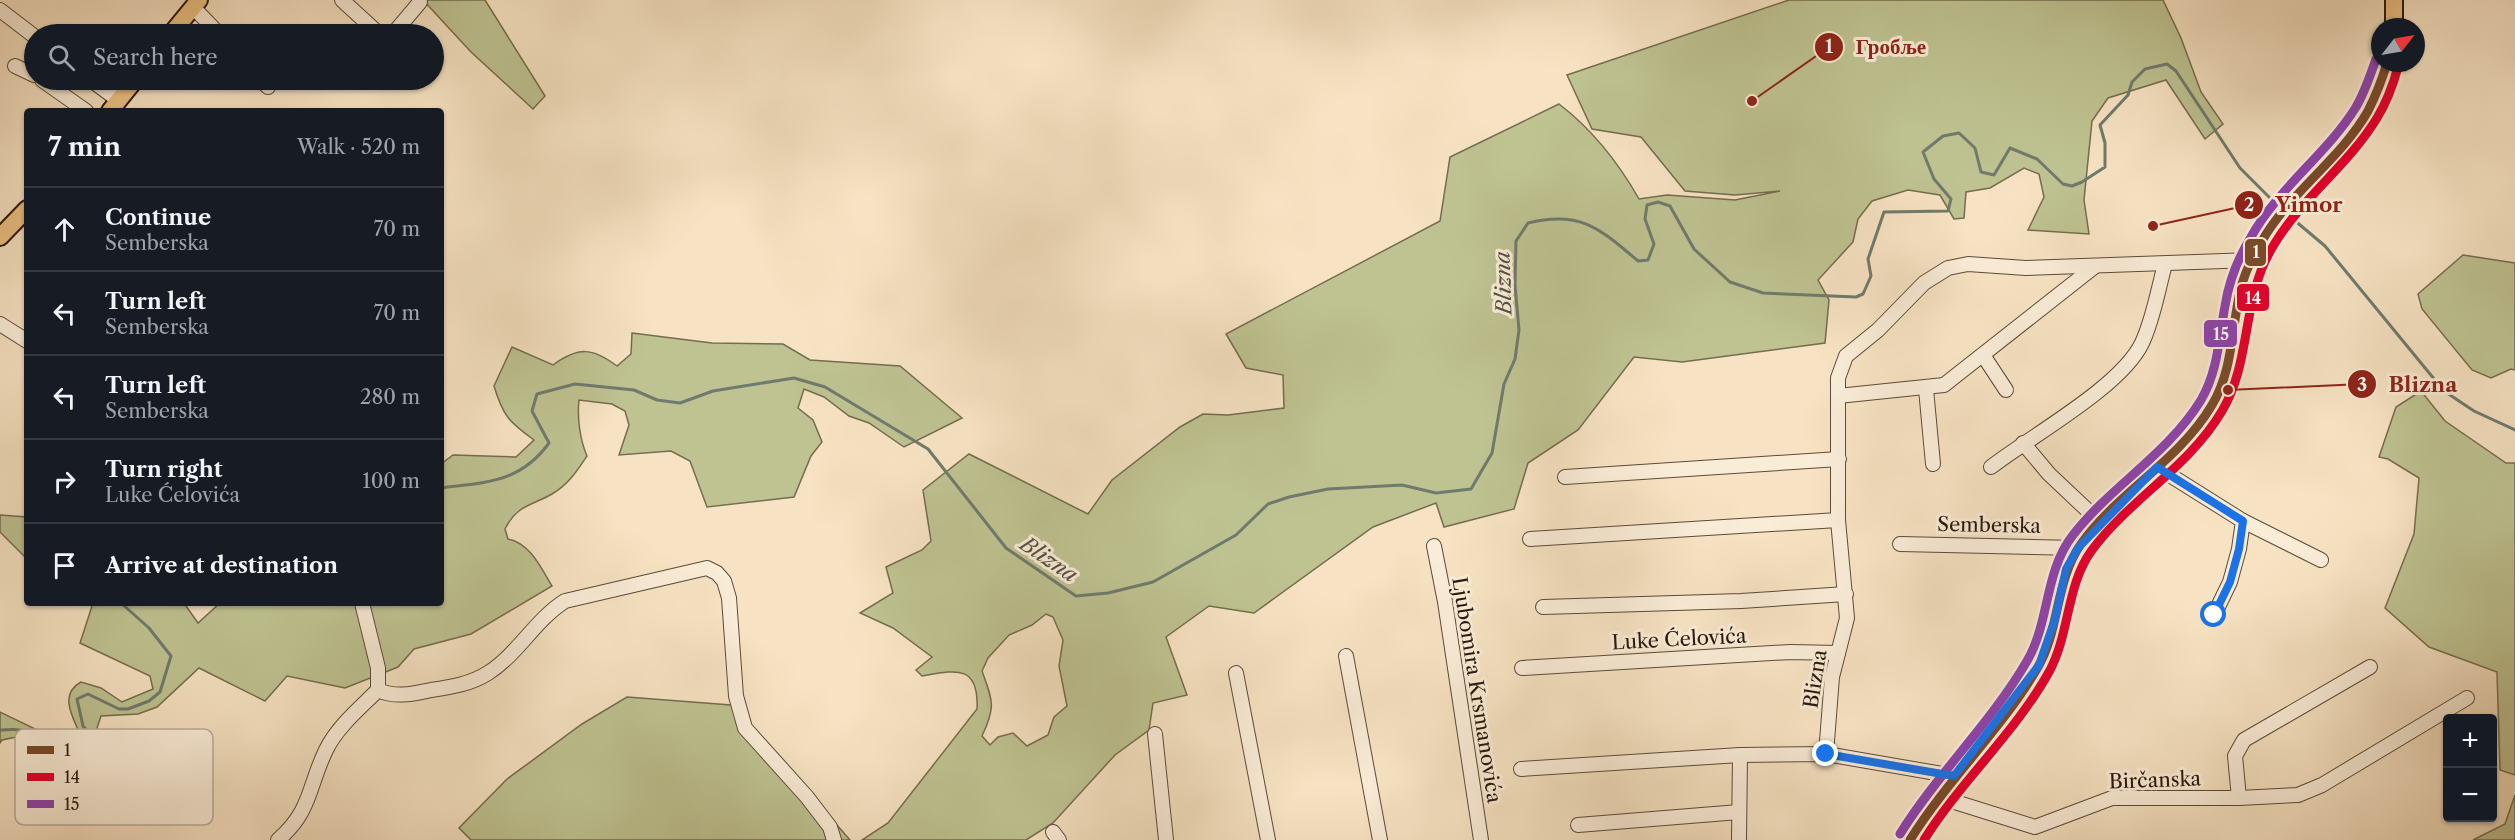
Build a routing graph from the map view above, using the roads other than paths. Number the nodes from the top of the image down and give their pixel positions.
1 (342, 0) edge
2 (2394, 0) edge
3 (420, 2) dead end
4 (196, 4) edge
5 (0, 10) edge
6 (2394, 18) edge
7 (179, 24) edge
8 (211, 24) edge
9 (368, 24) edge
10 (401, 24) edge
11 (24, 28) edge
12 (15, 66) dead end
13 (24, 70) edge
14 (2384, 72) edge
15 (56, 90) edge
16 (100, 90) edge
17 (127, 90) edge
18 (114, 106) edge
19 (82, 108) edge
20 (24, 212) edge
21 (0, 237) edge
22 (2252, 260) junction
23 (2165, 264) junction
24 (2095, 266) junction
25 (0, 324) edge
26 (24, 339) edge
27 (1983, 355) junction
28 (1926, 389) junction
29 (2006, 390) dead end
30 (1838, 396) junction
31 (2023, 443) junction
32 (1839, 459) junction
33 (1933, 464) dead end
34 (2157, 467) junction
35 (1991, 468) dead end
36 (1565, 477) dead end
37 (1838, 520) junction
38 (2243, 521) junction
39 (2101, 523) junction
40 (1530, 539) dead end
41 (1900, 544) dead end
42 (1434, 546) dead end
43 (2078, 548) junction
44 (2321, 560) dead end
45 (1846, 594) junction
46 (363, 606) edge
47 (1543, 607) dead end
48 (2214, 615) dead end
49 (1838, 653) junction
50 (1346, 656) dead end
51 (2370, 667) dead end
52 (1522, 668) dead end
53 (1236, 673) dead end
54 (378, 690) junction
55 (2467, 698) dead end
56 (1155, 734) dead end
57 (1826, 754) junction
58 (1740, 755) junction
59 (1521, 769) dead end
60 (1954, 776) junction
61 (1939, 797) junction
62 (2239, 798) junction
63 (1739, 812) junction
64 (1578, 825) dead end
65 (278, 840) edge
66 (834, 840) edge
67 (1166, 840) edge
68 (1268, 840) edge
69 (1380, 840) edge
70 (1481, 840) edge
71 (1739, 840) edge
72 (1910, 840) edge

1 - 9 street
2 - 6 main road
3 - 10 street
4 - 7 main road
4 - 8 street
5 - 11 street
12 - 13 street
14 - 22 main road
15 - 19 street
16 - 18 street
17 - 18 main road
20 - 21 main road
22 - 23 street, Blizna
22 - 34 main road
23 - 24 street, Blizna
23 - 31 street
24 - 27 street
24 - 30 street, Blizna
25 - 26 street
27 - 28 street
27 - 29 street
28 - 30 street
28 - 33 street
30 - 32 street, Blizna
31 - 35 street
31 - 39 street
32 - 36 street
32 - 37 street, Blizna
34 - 38 street
34 - 39 main road
37 - 40 street
37 - 45 street, Blizna
38 - 44 street
38 - 48 street
39 - 43 main road
41 - 43 street, Semberska
42 - 70 street, Ljubomira Krsmanovića
43 - 60 main road
45 - 47 street, Luke Ćelovića
45 - 49 street, Blizna
46 - 54 street
49 - 52 street, Luke Ćelovića
49 - 57 street, Blizna
50 - 69 street
51 - 62 street
53 - 68 street
54 - 65 street
54 - 66 street
55 - 62 street, Birčanska
56 - 67 street
57 - 58 street
57 - 60 street
58 - 59 street
58 - 63 street
60 - 61 main road
61 - 62 street, Birčanska
61 - 72 main road
63 - 64 street
63 - 71 street

